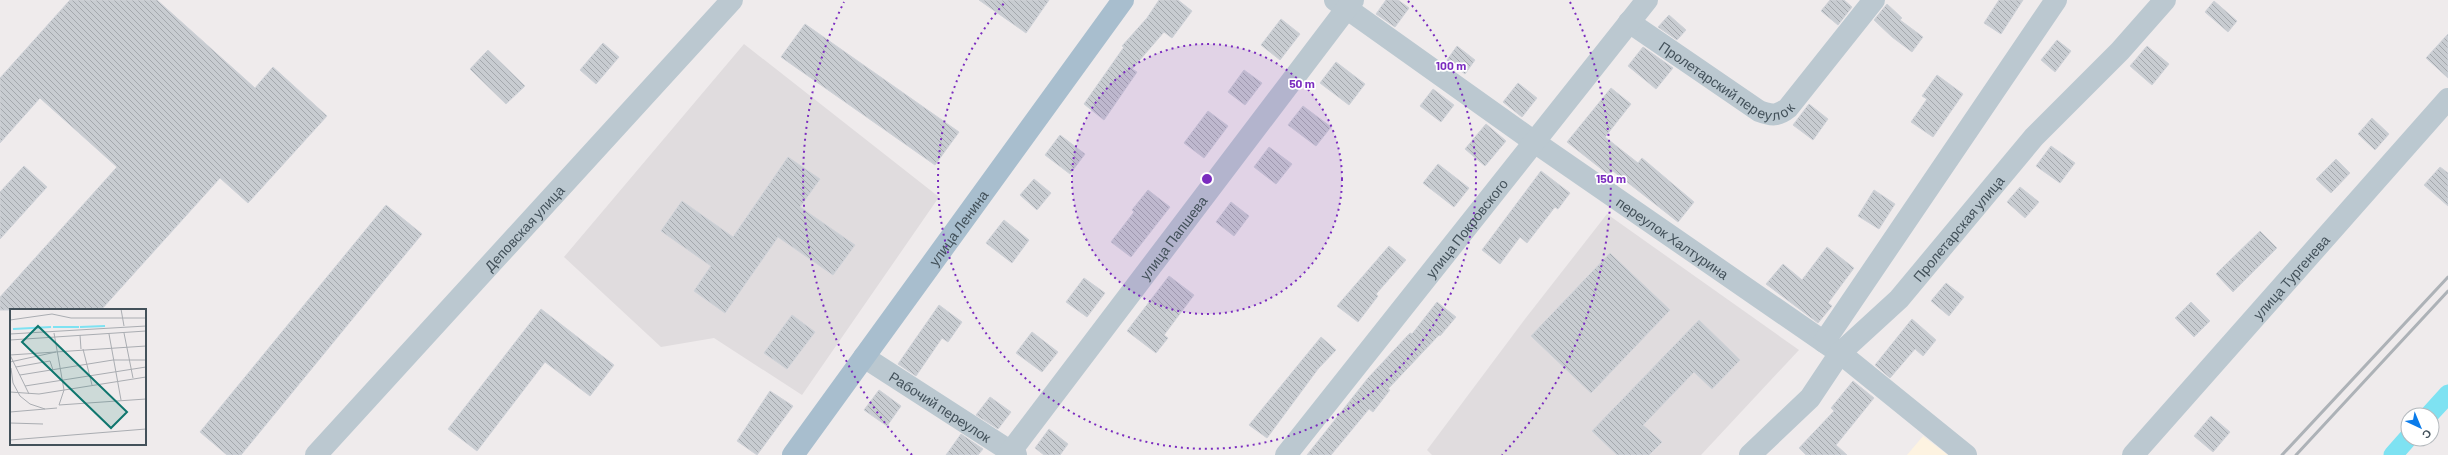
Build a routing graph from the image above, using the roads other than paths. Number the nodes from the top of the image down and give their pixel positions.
1 (732, 0) edge
2 (1123, 0) edge
3 (1646, 0) edge
4 (1874, 0) edge
5 (2056, 0) edge
6 (2165, 0) edge
7 (1345, 3) edge
8 (1629, 22) junction
9 (2448, 99) edge
10 (1533, 141) junction
11 (1832, 347) junction
12 (864, 357) junction
13 (1012, 454) edge
14 (316, 455) edge
15 (793, 455) edge
16 (1286, 455) edge
17 (1750, 455) edge
18 (1966, 455) edge
19 (2133, 455) edge

1 - 14 street, Деповская улица
2 - 12 main road, улица Ленина
3 - 8 street, улица Покровского
4 - 8 street, Пролетарский переулок
5 - 11 street, Пролетарская улица
6 - 11 street, Пролетарская улица
7 - 10 street, переулок Халтурина
7 - 13 street, улица Папшева
8 - 10 street, улица Покровского
9 - 19 street, улица Тургенева
10 - 11 street, переулок Халтурина
10 - 16 street, улица Покровского
11 - 17 street, Пролетарская улица
11 - 18 street, переулок Халтурина
12 - 13 street, Рабочий переулок
12 - 15 main road, улица Ленина

